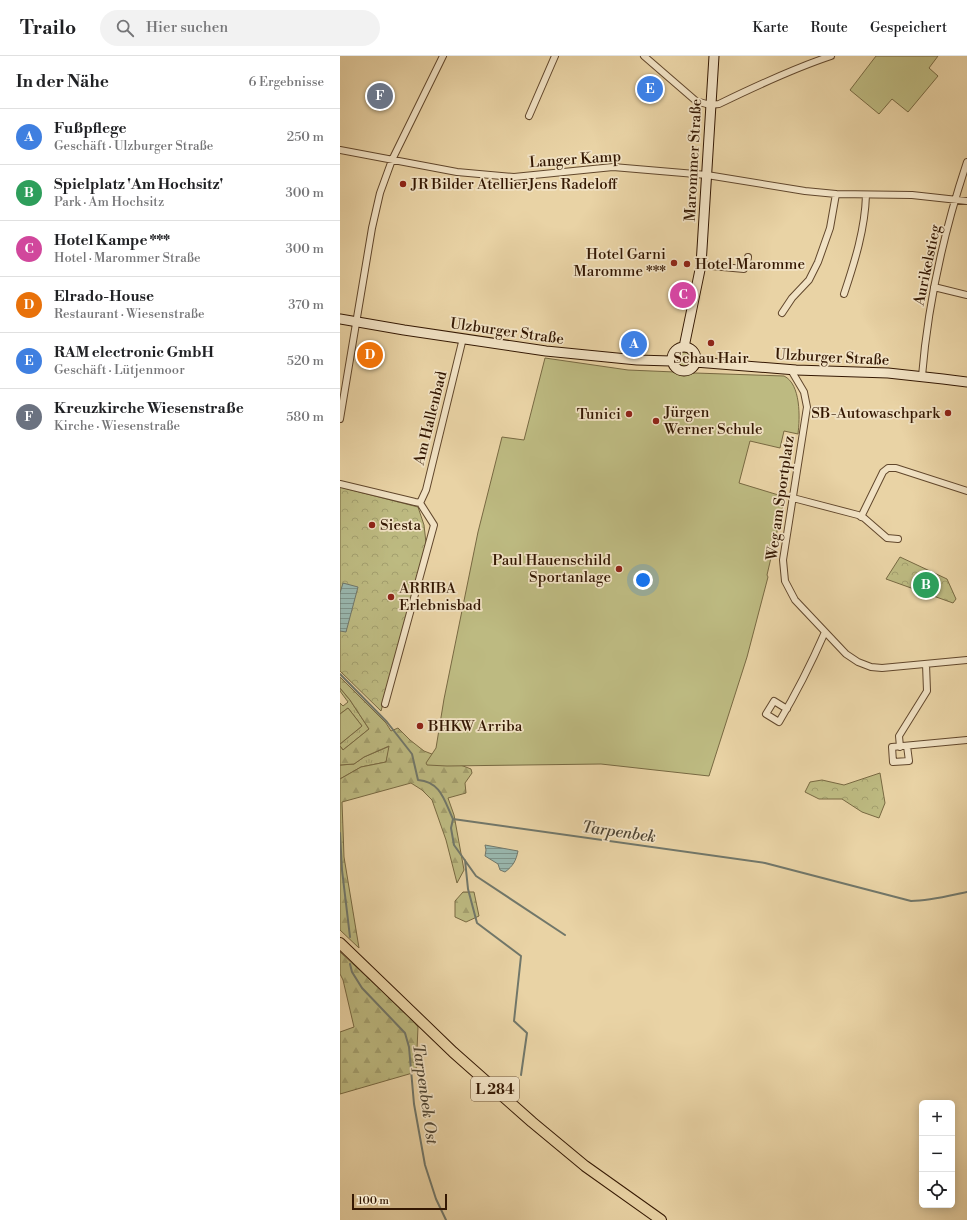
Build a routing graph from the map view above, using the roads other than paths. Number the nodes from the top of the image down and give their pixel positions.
1 (443, 56) edge
2 (555, 56) edge
3 (644, 56) edge
4 (714, 56) edge
5 (831, 56) edge
6 (710, 104) junction
7 (529, 116) dead end
8 (340, 150) edge
9 (392, 160) junction
10 (967, 162) edge
11 (707, 175) junction
12 (836, 194) junction
13 (866, 195) junction
14 (955, 200) junction
15 (967, 201) edge
16 (748, 257) dead end
17 (701, 265) junction
18 (934, 287) junction
19 (844, 294) dead end
20 (967, 295) edge
21 (782, 313) dead end
22 (340, 318) edge
23 (356, 321) junction
24 (463, 338) junction
25 (684, 347) junction
26 (672, 361) junction
27 (695, 362) junction
28 (791, 370) junction
29 (922, 376) junction
30 (967, 382) edge
31 (340, 419) edge
32 (340, 484) edge
33 (967, 491) edge
34 (793, 498) junction
35 (420, 503) junction
36 (861, 517) junction
37 (898, 539) dead end
38 (825, 632) junction
39 (967, 660) edge
40 (926, 664) junction
41 (385, 704) dead end
42 (787, 709) dead end
43 (967, 740) edge
44 (907, 746) junction
45 (900, 747) junction
46 (340, 943) edge
47 (661, 1220) edge

1 - 9 street
2 - 7 street
3 - 6 street
4 - 6 main road, Marommer Straße
5 - 6 street
6 - 11 main road, Marommer Straße
8 - 9 street, Langer Kamp
9 - 11 street, Langer Kamp
9 - 23 street
10 - 14 street, Aurikelstieg
11 - 12 street, Langer Kamp
11 - 17 main road, Marommer Straße
12 - 13 street, Langer Kamp
12 - 21 street
13 - 14 street, Langer Kamp
13 - 19 street
14 - 15 street, Langer Kamp
14 - 18 street, Aurikelstieg
16 - 17 street
17 - 25 main road, Marommer Straße
18 - 20 street
18 - 29 street, Aurikelstieg
22 - 23 main road, Ulzburger Straße
23 - 24 main road, Ulzburger Straße
23 - 31 street
24 - 26 main road, Ulzburger Straße
24 - 35 street, Am Hallenbad
25 - 26 main road
25 - 27 main road
26 - 27 main road, Ulzburger Straße
27 - 28 main road, Ulzburger Straße
28 - 29 main road, Ulzburger Straße
28 - 34 street, Weg am Sportplatz
29 - 30 main road, Ulzburger Straße
32 - 35 street
33 - 36 street
34 - 36 street
34 - 38 street, Weg am Sportplatz
35 - 41 street
36 - 37 street
38 - 40 street, Weg am Sportplatz
38 - 42 street
39 - 40 street, Weg am Sportplatz
40 - 45 street
43 - 44 street
44 - 45 street
44 - 45 street
46 - 47 main road, L 284

